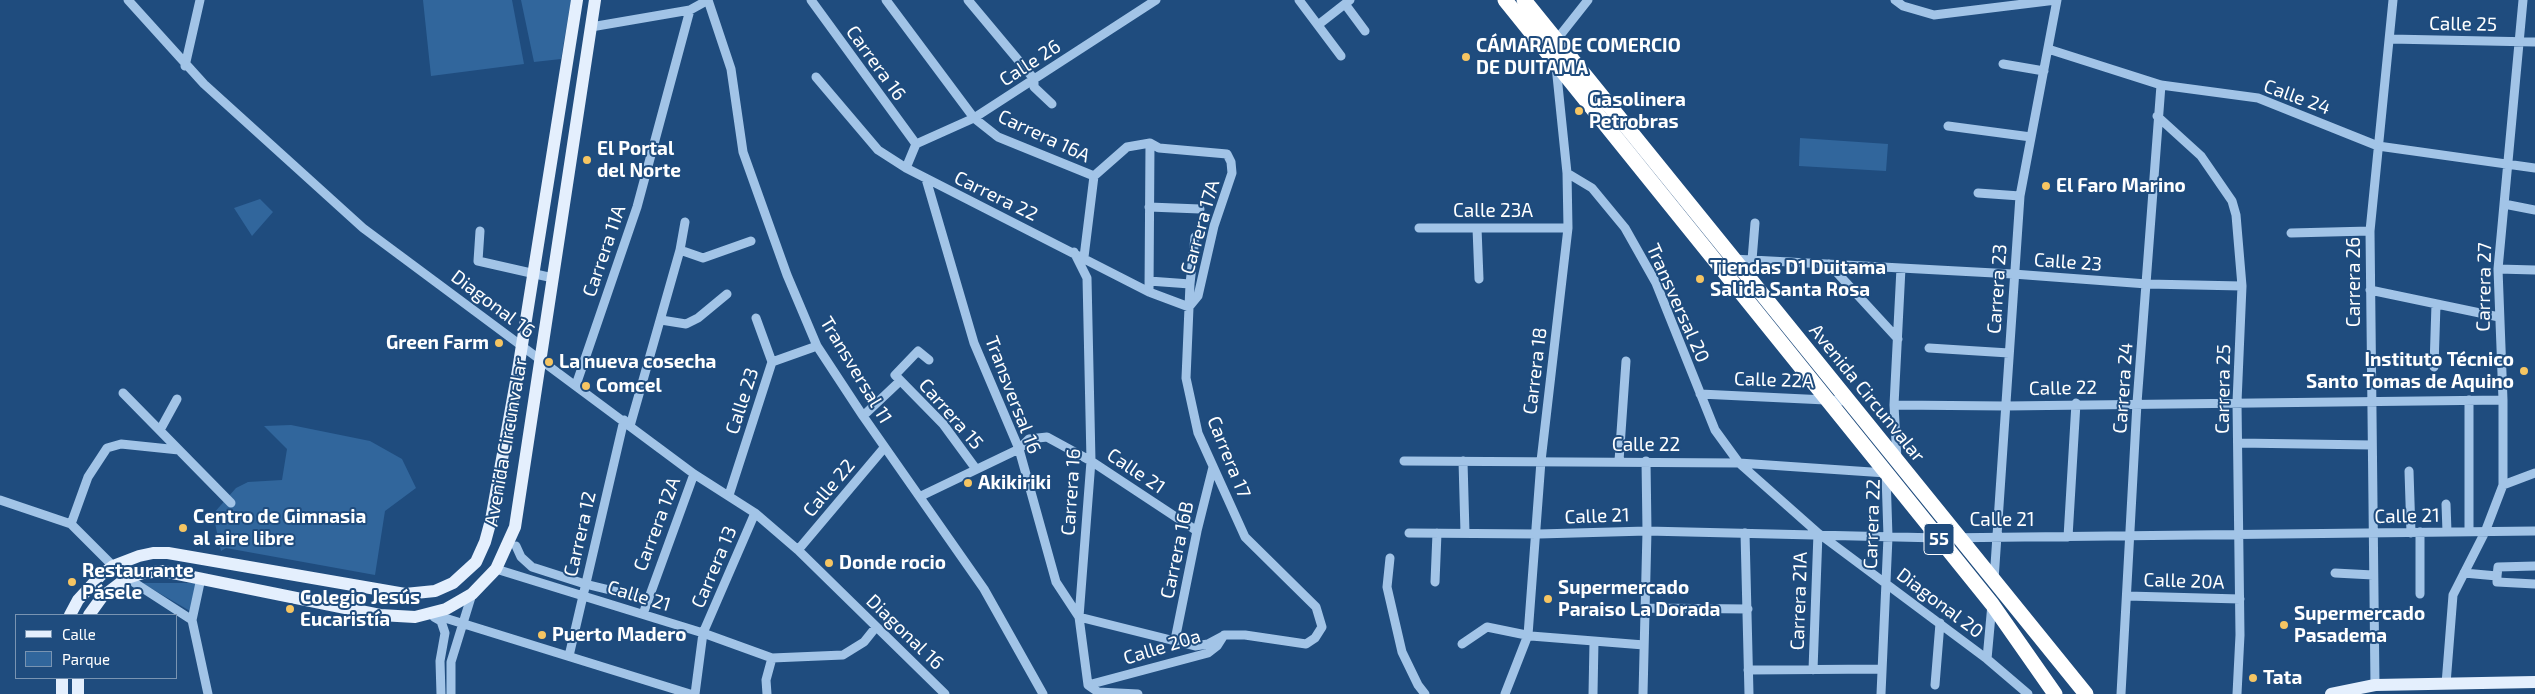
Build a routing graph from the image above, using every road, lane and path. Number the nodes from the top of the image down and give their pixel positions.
1 (128, 0) edge
2 (200, 0) edge
3 (577, 0) edge
4 (595, 0) edge
5 (708, 0) edge
6 (811, 0) edge
7 (886, 0) edge
8 (968, 0) edge
9 (1156, 0) edge
10 (1299, 0) edge
11 (1505, 0) edge
12 (1588, 0) edge
13 (1895, 0) edge
14 (2057, 0) edge
15 (2393, 0) edge
16 (2523, 0) edge
17 (1347, 2) edge
18 (1522, 6) edge
19 (690, 10) junction
20 (1318, 25) junction
21 (591, 27) junction
22 (1364, 31) dead end
23 (2390, 39) junction
24 (2519, 42) junction
25 (2535, 42) edge
26 (2048, 49) junction
27 (1553, 52) junction
28 (1341, 56) dead end
29 (2003, 64) dead end
30 (185, 66) junction
31 (2044, 71) junction
32 (816, 78) dead end
33 (1034, 79) junction
34 (2161, 85) junction
35 (1052, 104) dead end
36 (2157, 116) junction
37 (974, 118) junction
38 (1948, 126) dead end
39 (2032, 136) junction
40 (1150, 143) junction
41 (916, 144) junction
42 (2378, 146) junction
43 (2509, 164) junction
44 (906, 168) junction
45 (2535, 168) edge
46 (1567, 172) junction
47 (1094, 176) junction
48 (926, 179) junction
49 (1978, 193) dead end
50 (2020, 196) junction
51 (2504, 204) junction
52 (1149, 207) junction
53 (1200, 209) dead end
54 (2535, 210) edge
55 (685, 222) dead end
56 (1755, 223) dead end
57 (1419, 228) dead end
58 (1477, 228) junction
59 (1568, 228) junction
60 (480, 231) dead end
61 (2370, 231) junction
62 (2291, 233) dead end
63 (1195, 237) dead end
64 (751, 241) dead end
65 (680, 250) junction
66 (1074, 252) junction
67 (1711, 256) junction
68 (1084, 257) junction
69 (1734, 259) junction
70 (1752, 260) junction
71 (1829, 264) junction
72 (1901, 268) junction
73 (2498, 269) junction
74 (2535, 270) edge
75 (534, 273) junction
76 (2013, 274) junction
77 (554, 278) junction
78 (1479, 279) dead end
79 (1149, 281) junction
80 (1190, 284) junction
81 (2147, 284) junction
82 (2242, 286) junction
83 (2370, 290) junction
84 (1149, 292) junction
85 (728, 294) dead end
86 (2436, 304) junction
87 (1189, 307) junction
88 (2499, 317) junction
89 (756, 318) dead end
90 (661, 320) junction
91 (1898, 339) junction
92 (522, 346) junction
93 (817, 346) junction
94 (1929, 348) dead end
95 (2009, 353) junction
96 (541, 360) junction
97 (929, 360) dead end
98 (1626, 361) dead end
99 (772, 362) junction
100 (2434, 367) dead end
101 (900, 381) junction
102 (576, 385) junction
103 (124, 393) dead end
104 (1700, 394) junction
105 (1826, 398) junction
106 (177, 399) dead end
107 (1847, 400) junction
108 (2469, 400) junction
109 (2503, 400) junction
110 (2371, 401) junction
111 (2237, 402) junction
112 (2076, 403) junction
113 (2137, 403) junction
114 (1894, 405) junction
115 (2006, 406) junction
116 (863, 416) junction
117 (627, 423) junction
118 (160, 430) junction
119 (2238, 443) junction
120 (2372, 445) junction
121 (884, 448) junction
122 (1019, 449) junction
123 (179, 450) junction
124 (1404, 460) dead end
125 (1092, 461) junction
126 (1464, 461) junction
127 (1541, 461) junction
128 (1619, 461) junction
129 (1646, 461) junction
130 (1897, 462) junction
131 (1739, 463) junction
132 (1213, 467) junction
133 (976, 470) junction
134 (2409, 472) dead end
135 (2535, 473) edge
136 (694, 474) junction
137 (1886, 474) junction
138 (2503, 485) junction
139 (729, 495) junction
140 (921, 496) junction
141 (0, 500) edge
142 (231, 503) dead end
143 (2446, 504) dead end
144 (755, 514) junction
145 (71, 524) junction
146 (1196, 531) junction
147 (1647, 531) junction
148 (2535, 531) edge
149 (2416, 532) junction
150 (2447, 532) junction
151 (2469, 532) junction
152 (2485, 532) junction
153 (1409, 533) dead end
154 (1437, 533) junction
155 (1465, 533) junction
156 (1745, 533) junction
157 (1818, 533) junction
158 (2373, 533) junction
159 (1536, 534) junction
160 (2238, 534) junction
161 (1957, 536) junction
162 (2131, 536) junction
163 (1888, 537) junction
164 (1997, 537) junction
165 (2068, 537) junction
166 (1939, 538) junction
167 (516, 546) dead end
168 (798, 550) junction
169 (1390, 558) dead end
170 (204, 559) junction
171 (113, 566) junction
172 (2535, 566) edge
173 (496, 569) junction
174 (2464, 573) junction
175 (2336, 574) dead end
176 (2373, 575) junction
177 (2497, 575) junction
178 (128, 578) junction
179 (201, 578) junction
180 (1435, 582) dead end
181 (1994, 582) junction
182 (1886, 583) junction
183 (586, 584) junction
184 (2535, 584) edge
185 (472, 594) junction
186 (2420, 594) dead end
187 (583, 596) junction
188 (2127, 596) junction
189 (647, 598) junction
190 (2240, 599) junction
191 (1992, 604) junction
192 (1646, 608) junction
193 (1748, 610) junction
194 (71, 614) edge
195 (90, 614) edge
196 (430, 614) junction
197 (643, 614) junction
198 (1079, 617) junction
199 (192, 620) junction
200 (463, 623) junction
201 (1940, 623) junction
202 (876, 626) junction
203 (1322, 627) joint
204 (703, 632) junction
205 (1224, 635) junction
206 (1528, 635) junction
207 (1175, 640) junction
208 (1594, 641) junction
209 (1462, 644) dead end
210 (1644, 645) junction
211 (569, 656) junction
212 (772, 658) junction
213 (1987, 659) junction
214 (1882, 669) junction
215 (1748, 670) junction
216 (1813, 670) junction
217 (439, 677) junction
218 (450, 677) junction
219 (62, 679) edge
220 (78, 679) edge
221 (2535, 682) edge
222 (2446, 684) junction
223 (1935, 685) dead end
224 (2375, 685) junction
225 (1088, 686) junction
226 (62, 694) edge
227 (78, 694) edge
228 (208, 694) edge
229 (441, 694) edge
230 (451, 694) edge
231 (690, 694) edge
232 (695, 694) edge
233 (767, 694) edge
234 (945, 694) edge
235 (1043, 694) edge
236 (1138, 694) edge
237 (1425, 694) edge
238 (1505, 694) edge
239 (1592, 694) edge
240 (1643, 694) edge
241 (1749, 694) edge
242 (1881, 694) edge
243 (2028, 694) edge
244 (2055, 694) edge
245 (2086, 694) edge
246 (2121, 694) edge
247 (2237, 694) edge
248 (2331, 694) edge

1 - 30 street, Diagonal 16
2 - 30 street
3 - 75 main road, Avenida Circunvalar
4 - 21 main road, Avenida Circunvalar
5 - 19 street
5 - 93 street, Transversal 11
6 - 41 street, Carrera 16
7 - 37 street, Carrera 16A
8 - 33 street
9 - 33 street, Calle 26
10 - 20 street
11 - 18 highway, Avenida Circunvalar / 55
12 - 27 street
13 - 14 street
14 - 26 street, Carrera 23
15 - 23 street, Carrera 26
16 - 24 street, Carrera 27
17 - 20 street
17 - 22 street
18 - 27 highway, Avenida Circunvalar / 55
19 - 21 street
19 - 102 street, Carrera 11A
20 - 28 street
21 - 77 main road, Avenida Circunvalar
23 - 24 street, Calle 25
23 - 42 street, Carrera 26
24 - 25 street, Calle 25
24 - 43 street, Carrera 27
26 - 31 street, Carrera 23
26 - 34 street, Calle 24
27 - 46 street, Carrera 18
27 - 67 highway, Avenida Circunvalar / 55
27 - 69 highway, Avenida Circunvalar / 55
29 - 31 street
30 - 92 street, Diagonal 16
31 - 39 street, Carrera 23
32 - 44 street, Carrera 22
33 - 35 street
33 - 37 street, Calle 26
34 - 36 street, Carrera 24
34 - 42 street, Calle 24
36 - 81 street, Carrera 24
36 - 82 street, Carrera 25
37 - 41 street, Calle 26
37 - 47 street, Carrera 16A
38 - 39 street
39 - 50 street, Carrera 23
40 - 47 street, Carrera 16A
40 - 52 street
40 - 87 street, Carrera 17A
41 - 44 street
42 - 43 street, Calle 24
42 - 61 street, Carrera 26
43 - 45 street, Calle 24
43 - 51 street, Carrera 27
44 - 48 street, Carrera 22
46 - 59 street, Carrera 18
46 - 104 street, Transversal 20
47 - 68 street
48 - 66 street, Carrera 22
48 - 122 street, Transversal 16
49 - 50 street
50 - 76 street, Carrera 23
51 - 54 street
51 - 73 street, Carrera 27
52 - 53 street
52 - 79 street
55 - 65 street, Carrera 12
56 - 70 street
57 - 58 street, Calle 23A
58 - 59 street, Calle 23A
58 - 78 street
59 - 127 street, Carrera 18
60 - 75 street
61 - 62 street
61 - 83 street, Carrera 26
63 - 80 street, Carrera 17
64 - 65 street
65 - 90 street, Carrera 12
66 - 68 street, Carrera 22
66 - 125 street, Carrera 16
67 - 69 street, Calle 23
67 - 105 highway, Avenida Circunvalar / 55
68 - 84 street, Carrera 22
69 - 70 street, Calle 23
69 - 107 highway, Avenida Circunvalar / 55
70 - 71 street, Calle 23
71 - 72 street, Calle 23
71 - 91 street
72 - 76 street, Calle 23
72 - 91 street, Carrera 22
73 - 74 street
73 - 88 street, Carrera 27
75 - 77 street
75 - 92 main road, Avenida Circunvalar
76 - 81 street, Calle 23
76 - 95 street, Carrera 23
77 - 96 main road, Avenida Circunvalar
79 - 80 street
79 - 84 street
80 - 87 street, Carrera 17
81 - 82 street, Calle 23
81 - 113 street, Carrera 24
82 - 111 street, Carrera 25
83 - 86 street
83 - 110 street, Carrera 26
84 - 87 street, Carrera 22
85 - 90 street
86 - 88 street
86 - 100 street
87 - 132 street, Carrera 17
88 - 109 street, Carrera 27
89 - 99 street
90 - 117 street, Carrera 12
91 - 114 street, Carrera 22
92 - 96 street, Diagonal 16
92 - 170 main road, Avenida Circunvalar
93 - 99 street, Calle 23
93 - 116 street, Transversal 11
94 - 95 street
95 - 115 street, Carrera 23
96 - 102 street, Diagonal 16
96 - 173 main road, Avenida Circunvalar
97 - 101 street
98 - 128 street
99 - 139 street, Calle 23
101 - 116 street
101 - 133 street, Carrera 15
102 - 117 street, Diagonal 16
103 - 118 street
104 - 105 street, Calle 22A
104 - 131 street, Transversal 20
105 - 107 street, Calle 22A
105 - 137 highway, Avenida Circunvalar / 55
106 - 118 street
107 - 130 highway, Avenida Circunvalar / 55
108 - 109 street, Calle 22
108 - 110 street, Calle 22
108 - 151 street
109 - 138 street, Carrera 27
110 - 111 street, Calle 22
110 - 120 street, Carrera 26
111 - 113 street, Calle 22
111 - 119 street, Carrera 25
112 - 113 street, Calle 22
112 - 115 street, Calle 22
112 - 165 street
113 - 162 street, Carrera 24
114 - 115 street, Calle 22
114 - 130 street, Carrera 22
115 - 164 street, Carrera 23
116 - 121 street, Transversal 11
117 - 136 street, Diagonal 16
117 - 183 street, Carrera 12
118 - 123 street
119 - 120 street
119 - 160 street, Carrera 25
120 - 158 street, Carrera 26
121 - 140 street, Transversal 11
121 - 168 street, Calle 22
122 - 125 street, Calle 21
122 - 133 street, Calle 21
122 - 198 street, Transversal 16
123 - 142 street
123 - 145 street
124 - 126 street, Calle 22
125 - 146 street, Calle 21
125 - 198 street, Carrera 16
126 - 127 street, Calle 22
126 - 155 street
127 - 128 street, Calle 22
127 - 159 street, Carrera 18
128 - 129 street, Calle 22
129 - 131 street, Calle 22
129 - 147 street
130 - 137 street, Carrera 22
130 - 161 highway, Avenida Circunvalar / 55
131 - 137 street, Calle 22
131 - 157 street, Diagonal 20
132 - 146 street, Carrera 16B
132 - 203 street, Carrera 17
133 - 140 street, Calle 21
134 - 149 street
135 - 138 street
136 - 139 street, Diagonal 16
136 - 189 street, Carrera 12A
137 - 163 street, Carrera 22
137 - 166 highway, Avenida Circunvalar / 55
138 - 152 street, Carrera 27
139 - 144 street, Diagonal 16
140 - 235 street, Transversal 11
141 - 145 street
143 - 150 street
144 - 168 street, Diagonal 16
144 - 204 street, Carrera 13
145 - 171 street
146 - 207 street, Carrera 16B
147 - 156 street, Calle 21
147 - 159 street, Calle 21
147 - 192 street
148 - 152 street, Calle 21
149 - 150 street, Calle 21
149 - 158 street, Calle 21
149 - 186 street
150 - 151 street, Calle 21
151 - 152 street, Calle 21
152 - 174 street, Carrera 27
153 - 154 street, Calle 21
154 - 155 street, Calle 21
154 - 180 street
155 - 159 street, Calle 21
156 - 157 street, Calle 21
156 - 193 street
157 - 163 street, Calle 21
157 - 182 street, Diagonal 20
157 - 216 street, Carrera 21A
158 - 160 street, Calle 21
158 - 176 street, Carrera 26
159 - 206 street, Carrera 18
160 - 162 street, Calle 21
160 - 190 street, Carrera 25
161 - 164 street, Calle 21
161 - 166 street, Calle 21
161 - 181 highway, Avenida Circunvalar / 55
162 - 165 street, Calle 21
162 - 188 street, Carrera 24
163 - 166 street, Calle 21
163 - 182 street, Carrera 22
164 - 165 street, Calle 21
164 - 181 street, Carrera 23
166 - 191 highway, Avenida Circunvalar / 55
167 - 183 street, Calle 21
168 - 202 street, Diagonal 16
169 - 237 street
170 - 171 main road, Avenida Circunvalar
170 - 179 main road
171 - 194 main road, Avenida Circunvalar
172 - 177 street
173 - 185 main road, Avenida Circunvalar
173 - 187 street, Calle 21
174 - 177 street
174 - 222 street, Carrera 27
175 - 176 street
176 - 224 street, Carrera 26
177 - 184 street
178 - 179 main road, Avenida Circunvalar
178 - 195 main road, Avenida Circunvalar
178 - 199 street
179 - 196 main road, Avenida Circunvalar
179 - 199 street
181 - 245 highway, Avenida Circunvalar / 55
182 - 201 street, Diagonal 20
182 - 214 street, Carrera 22
183 - 187 street, Carrera 12
183 - 189 street, Calle 21
185 - 196 main road, Avenida Circunvalar
185 - 200 street
187 - 197 street, Calle 21
187 - 211 street, Carrera 12
188 - 190 street, Calle 20A
188 - 246 street, Carrera 24
189 - 197 street, Carrera 12A
190 - 247 street, Carrera 25
191 - 213 street
191 - 244 highway, Avenida Circunvalar / 55
192 - 193 street
192 - 210 street
193 - 215 street
196 - 200 street
196 - 217 street
197 - 204 street, Calle 21
198 - 207 street
198 - 225 street, Carrera 16
199 - 228 street
200 - 211 street
200 - 218 street
201 - 213 street, Diagonal 20
201 - 223 street
202 - 212 street
202 - 234 street, Diagonal 16
203 - 205 street, Calle 20a
204 - 212 street, Calle 21
204 - 232 street, Carrera 13
205 - 207 street
205 - 225 street, Calle 20a
206 - 208 street
206 - 209 street
206 - 238 street, Carrera 18
208 - 210 street
208 - 239 street
210 - 240 street
211 - 231 street
212 - 233 street
213 - 243 street, Diagonal 20
214 - 216 street
214 - 242 street, Carrera 22
215 - 216 street
215 - 241 street
217 - 218 street
217 - 229 street
218 - 230 street
219 - 226 main road
220 - 227 main road
221 - 222 main road
222 - 224 main road
224 - 248 main road
225 - 236 street

